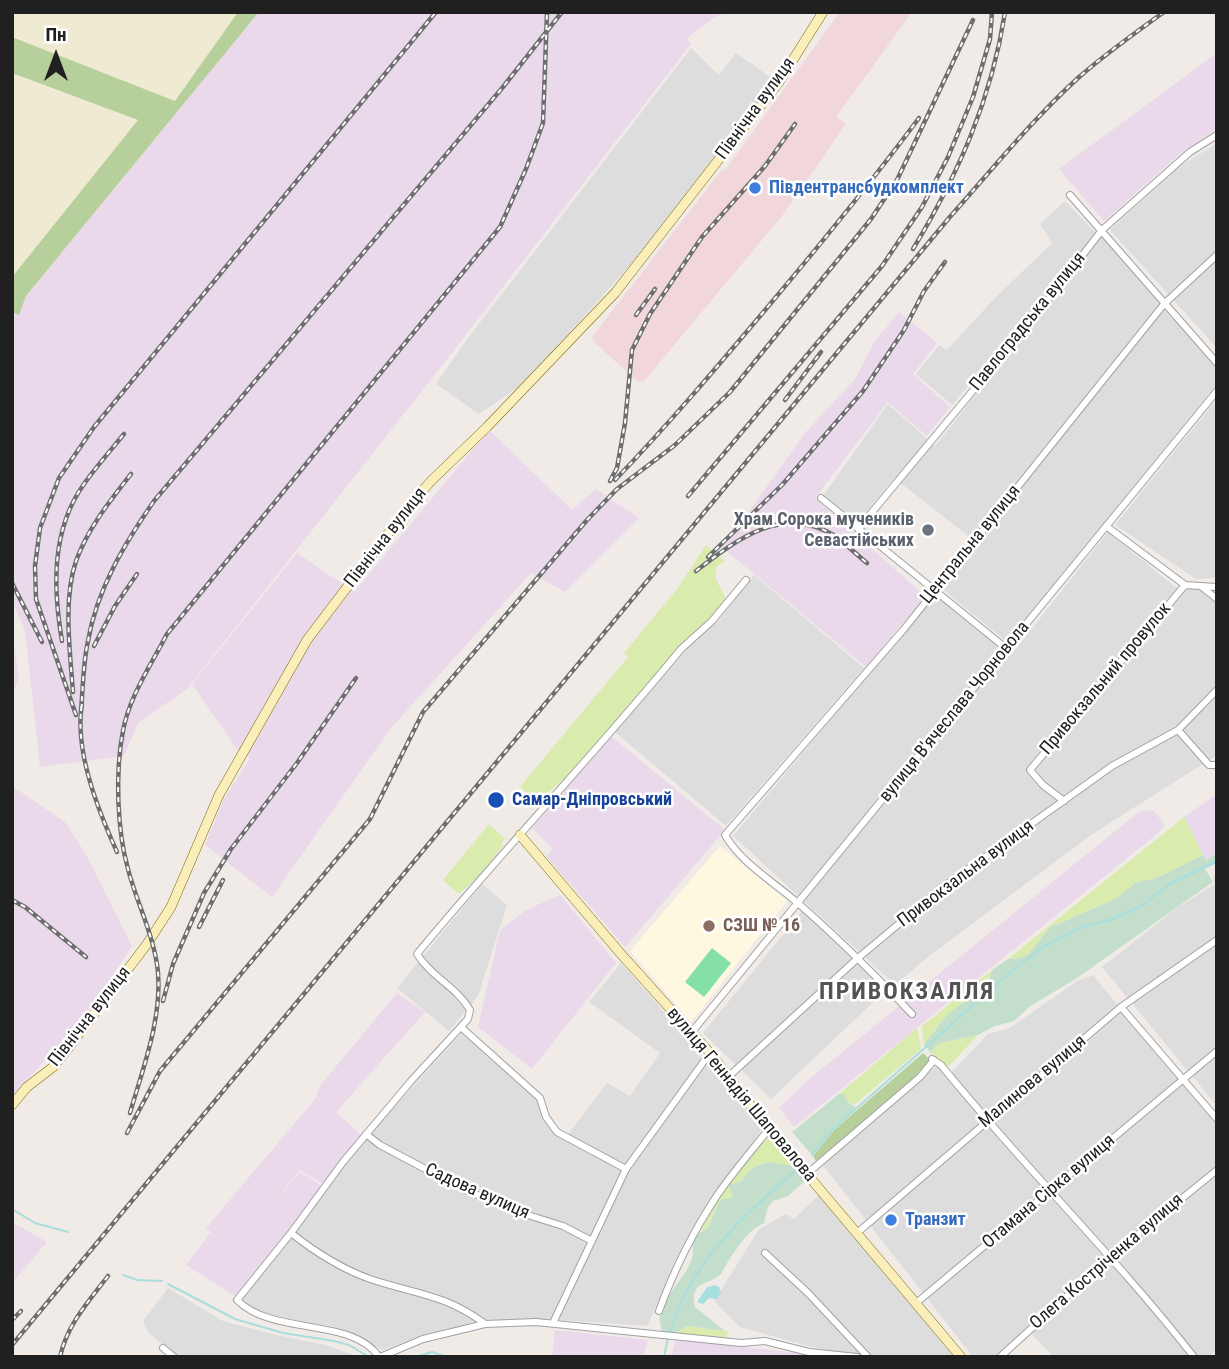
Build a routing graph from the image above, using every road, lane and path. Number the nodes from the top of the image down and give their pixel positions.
1 (823, 12) edge
2 (1217, 135) edge
3 (1070, 195) dead end
4 (1102, 230) junction
5 (1217, 255) edge
6 (1164, 304) junction
7 (1217, 363) edge
8 (1217, 391) edge
9 (821, 498) dead end
10 (1106, 526) junction
11 (858, 529) junction
12 (746, 580) dead end
13 (1185, 586) junction
14 (1202, 587) junction
15 (1217, 587) edge
16 (935, 590) junction
17 (1217, 599) edge
18 (1007, 649) junction
19 (1217, 690) edge
20 (1178, 730) junction
21 (1217, 765) edge
22 (1064, 801) junction
23 (520, 835) junction
24 (798, 903) junction
25 (1217, 940) edge
26 (858, 958) junction
27 (1121, 1007) junction
28 (912, 1014) dead end
29 (462, 1028) junction
30 (691, 1033) junction
31 (1217, 1051) edge
32 (710, 1053) junction
33 (728, 1077) junction
34 (1182, 1079) junction
35 (12, 1105) edge
36 (1217, 1119) edge
37 (986, 1121) junction
38 (769, 1129) junction
39 (366, 1134) junction
40 (626, 1169) junction
41 (1217, 1170) edge
42 (808, 1173) junction
43 (1051, 1192) junction
44 (291, 1233) junction
45 (857, 1233) junction
46 (592, 1241) junction
47 (765, 1253) dead end
48 (1110, 1256) junction
49 (915, 1305) junction
50 (659, 1311) dead end
51 (553, 1323) junction
52 (485, 1325) junction
53 (163, 1348) dead end
54 (174, 1357) edge
55 (379, 1357) edge
56 (857, 1357) edge
57 (868, 1357) edge
58 (961, 1357) edge
59 (1000, 1357) edge
60 (1194, 1357) edge

1 - 35 street, Північна вулиця
2 - 4 street, Павлоградська вулиця
3 - 4 street
4 - 6 street
4 - 11 street, Павлоградська вулиця
5 - 6 street, Центральна вулиця
6 - 7 street
6 - 16 street, Центральна вулиця
8 - 10 street, вулиця В'ячеслава Чорновола
9 - 11 street
10 - 13 street
10 - 18 street, вулиця В'ячеслава Чорновола
11 - 16 street
12 - 23 street
13 - 14 street
13 - 22 street, Привокзальний провулок
14 - 15 street
14 - 17 street
16 - 18 street
16 - 24 street, Центральна вулиця
18 - 24 street, вулиця В'ячеслава Чорновола
19 - 20 street, Привокзальна вулиця
20 - 21 street
20 - 22 street, Привокзальна вулиця
22 - 26 street, Привокзальна вулиця
23 - 29 street
23 - 30 street, вулиця Геннадія Шаповалова
24 - 26 street
24 - 30 street, вулиця В'ячеслава Чорновола
25 - 27 street, Малинова вулиця
26 - 28 street
26 - 33 street, Привокзальна вулиця
27 - 34 street
27 - 37 street, Малинова вулиця
29 - 39 street
29 - 40 street
30 - 32 street, вулиця Геннадія Шаповалова
31 - 34 street, Отамана Сірка вулиця
32 - 33 street, вулиця Геннадія Шаповалова
32 - 40 street
33 - 38 street, вулиця Геннадія Шаповалова
34 - 36 street
34 - 43 street, Отамана Сірка вулиця
37 - 42 street
37 - 43 street
37 - 45 street, Малинова вулиця
38 - 42 street, вулиця Геннадія Шаповалова
38 - 50 street
39 - 44 street
39 - 46 street, Садова вулиця
40 - 46 street
41 - 48 street, Олега Костріченка вулиця
42 - 45 street, вулиця Геннадія Шаповалова
43 - 48 street
43 - 49 street, Отамана Сірка вулиця
44 - 52 street
44 - 55 street
45 - 49 street, вулиця Геннадія Шаповалова
46 - 51 street
47 - 57 street
48 - 59 street, Олега Костріченка вулиця
48 - 60 street
49 - 58 street, вулиця Геннадія Шаповалова
51 - 52 street
51 - 56 street
52 - 55 street
53 - 54 street

